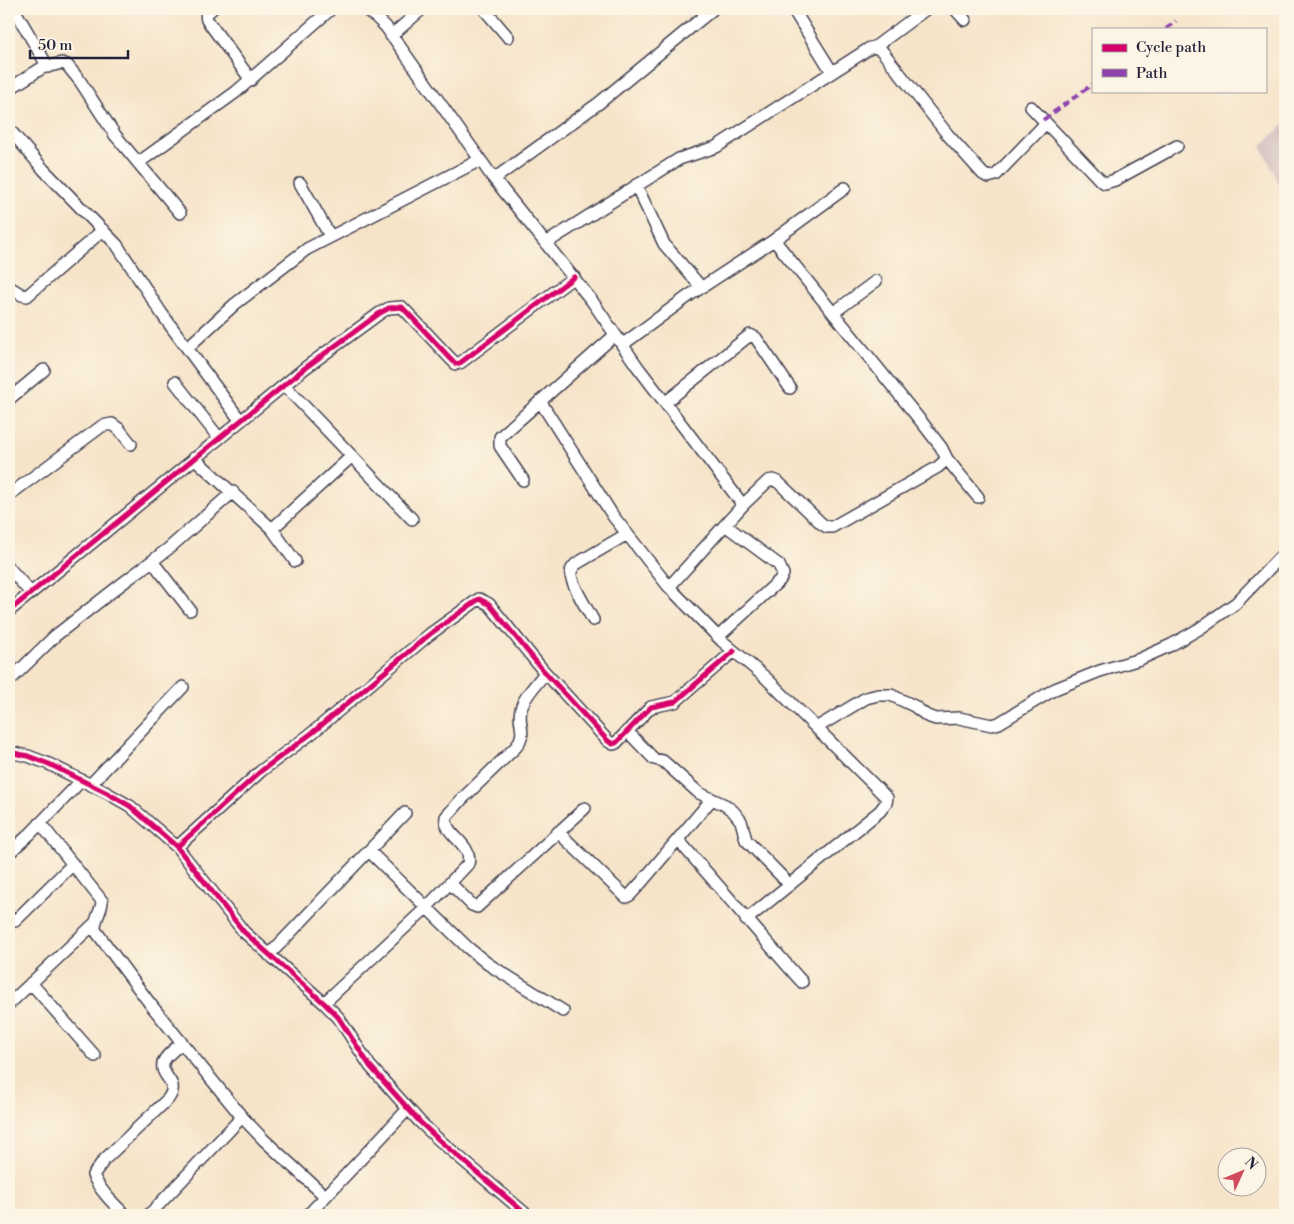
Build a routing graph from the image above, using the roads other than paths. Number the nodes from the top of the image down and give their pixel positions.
1 (14, 9) edge
2 (212, 9) edge
3 (331, 9) edge
4 (365, 9) edge
5 (422, 9) edge
6 (484, 9) edge
7 (713, 9) edge
8 (793, 9) edge
9 (926, 9) edge
10 (955, 9) edge
11 (964, 20) dead end
12 (391, 36) junction
13 (508, 37) dead end
14 (875, 47) junction
15 (48, 67) junction
16 (832, 72) junction
17 (251, 80) junction
18 (9, 89) edge
19 (1031, 107) dead end
20 (1046, 123) junction
21 (9, 129) edge
22 (1177, 146) dead end
23 (480, 160) junction
24 (138, 164) junction
25 (494, 179) junction
26 (300, 183) dead end
27 (636, 185) junction
28 (844, 188) dead end
29 (180, 213) dead end
30 (103, 230) junction
31 (330, 236) junction
32 (774, 240) junction
33 (546, 243) junction
34 (574, 277) junction
35 (876, 282) dead end
36 (9, 286) edge
37 (701, 287) junction
38 (833, 313) junction
39 (615, 335) junction
40 (622, 345) junction
41 (188, 346) junction
42 (44, 370) dead end
43 (174, 382) dead end
44 (284, 385) junction
45 (790, 388) dead end
46 (9, 399) edge
47 (540, 401) junction
48 (666, 402) junction
49 (240, 420) junction
50 (219, 438) junction
51 (131, 444) dead end
52 (352, 456) junction
53 (194, 458) junction
54 (947, 459) junction
55 (523, 480) dead end
56 (233, 492) junction
57 (9, 495) edge
58 (978, 497) dead end
59 (743, 505) junction
60 (412, 518) dead end
61 (725, 526) junction
62 (272, 528) junction
63 (627, 534) junction
64 (1285, 552) edge
65 (152, 561) junction
66 (294, 561) dead end
67 (9, 568) edge
68 (669, 588) junction
69 (31, 593) junction
70 (190, 610) dead end
71 (9, 611) edge
72 (593, 620) dead end
73 (718, 637) junction
74 (734, 651) junction
75 (545, 673) junction
76 (9, 681) edge
77 (183, 687) dead end
78 (816, 728) junction
79 (627, 731) junction
80 (9, 752) edge
81 (86, 783) junction
82 (712, 799) junction
83 (585, 808) dead end
84 (405, 813) dead end
85 (40, 823) junction
86 (558, 832) junction
87 (678, 840) junction
88 (177, 847) junction
89 (369, 851) junction
90 (9, 853) edge
91 (73, 864) junction
92 (450, 883) junction
93 (790, 886) junction
94 (427, 907) junction
95 (746, 920) junction
96 (15, 921) dead end
97 (95, 923) junction
98 (269, 955) junction
99 (802, 982) dead end
100 (31, 983) junction
101 (324, 1003) junction
102 (9, 1004) edge
103 (563, 1011) dead end
104 (182, 1043) junction
105 (95, 1056) dead end
106 (408, 1109) junction
107 (242, 1117) junction
108 (326, 1196) junction
109 (125, 1215) edge
110 (149, 1215) edge
111 (308, 1215) edge
112 (528, 1215) edge

1 - 15 street
2 - 17 street
3 - 17 street
4 - 12 street
5 - 12 street
6 - 13 street
7 - 25 street
8 - 16 street
9 - 14 street
10 - 11 street
12 - 23 street
14 - 16 street
14 - 20 street
15 - 18 street
15 - 24 street
16 - 27 street
17 - 24 street
19 - 20 street
20 - 22 street
21 - 30 street
23 - 25 street
23 - 31 street
24 - 29 street
25 - 33 street
26 - 31 street
27 - 33 street
27 - 37 street
28 - 32 street
30 - 36 street
30 - 41 street
31 - 41 street
32 - 37 street
32 - 38 street
33 - 34 street
34 - 39 street
34 - 44 street
35 - 38 street
37 - 40 street
38 - 54 street
39 - 40 street
39 - 47 street
40 - 48 street
41 - 49 street
42 - 46 street
43 - 50 street
44 - 49 street
44 - 52 street
45 - 48 street
47 - 55 street
47 - 63 street
48 - 59 street
49 - 50 street
50 - 53 street
51 - 57 street
52 - 60 street
52 - 62 street
53 - 56 street
53 - 69 street
54 - 58 street
54 - 59 street
56 - 62 street
56 - 65 street
59 - 61 street
61 - 68 street
61 - 73 street
62 - 66 street
63 - 68 street
63 - 72 street
64 - 78 street
65 - 70 street
65 - 76 street
67 - 69 street
68 - 73 street
69 - 71 street
73 - 74 street
74 - 78 street
74 - 79 street
75 - 79 street
75 - 88 street
75 - 92 street
77 - 81 street
78 - 93 street
79 - 82 street
80 - 81 street
81 - 85 street
81 - 88 street
82 - 87 street
82 - 93 street
83 - 86 street
84 - 89 street
85 - 90 street
85 - 91 street
86 - 87 street
86 - 92 street
87 - 95 street
88 - 98 street
89 - 94 street
89 - 98 street
91 - 96 street
91 - 97 street
92 - 94 street
93 - 95 street
94 - 101 street
94 - 103 street
95 - 99 street
97 - 100 street
97 - 104 street
98 - 101 street
100 - 102 street
100 - 105 street
101 - 106 street
104 - 107 street
104 - 109 street
106 - 108 street
106 - 112 street
107 - 108 street
107 - 110 street
108 - 111 street

